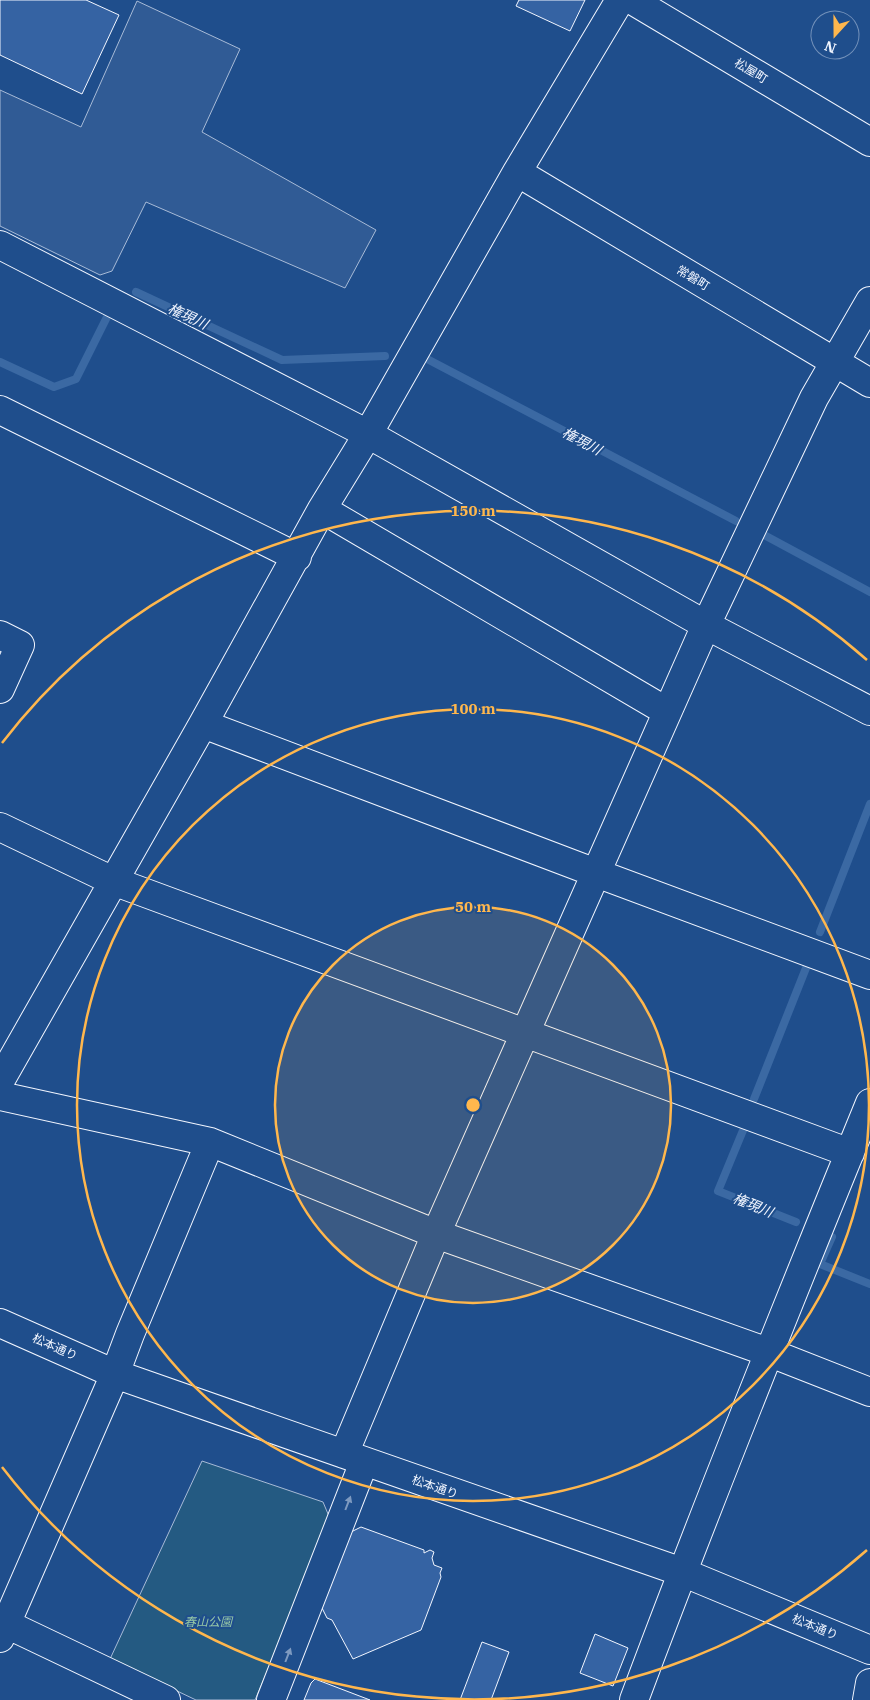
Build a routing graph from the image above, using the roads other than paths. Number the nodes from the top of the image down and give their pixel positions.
1 (620, 0) edge
2 (632, 0) edge
3 (870, 142) edge
4 (516, 172) junction
5 (0, 244) edge
6 (870, 302) edge
7 (834, 362) junction
8 (870, 383) edge
9 (0, 410) edge
10 (368, 434) junction
11 (322, 509) junction
12 (297, 557) junction
13 (706, 625) junction
14 (0, 635) edge
15 (0, 689) edge
16 (666, 711) junction
17 (870, 711) edge
18 (203, 724) junction
19 (0, 827) edge
20 (596, 873) junction
21 (112, 881) junction
22 (870, 974) edge
23 (526, 1032) junction
24 (0, 1081) edge
25 (0, 1096) edge
26 (870, 1103) edge
27 (210, 1142) junction
28 (850, 1153) junction
29 (436, 1234) junction
30 (0, 1323) edge
31 (768, 1352) junction
32 (115, 1374) junction
33 (870, 1392) edge
34 (354, 1458) junction
35 (682, 1572) junction
36 (2, 1628) edge
37 (870, 1650) edge
38 (870, 1683) edge
39 (166, 1700) edge
40 (271, 1700) edge
41 (634, 1700) edge
42 (867, 1700) edge

1 - 4 street
2 - 3 street, 松屋町
4 - 7 street, 常磐町
4 - 10 street
5 - 10 street
6 - 7 street
7 - 8 street, 常磐町
7 - 13 street
9 - 12 street
10 - 11 street
10 - 13 street
11 - 12 street
11 - 16 street
12 - 18 street
13 - 16 street
13 - 17 street
14 - 15 street
16 - 20 street
18 - 20 street
18 - 21 street
19 - 21 street
20 - 22 street
20 - 23 street
21 - 23 street
21 - 24 street
23 - 28 street
23 - 29 street
25 - 27 street
26 - 28 street
27 - 29 street
27 - 32 street
28 - 31 street
29 - 31 street
29 - 34 street
30 - 32 street, 松本通り
31 - 33 street
31 - 35 street
32 - 34 street, 松本通り
32 - 36 street
34 - 35 street, 松本通り
40 -> 34 street
35 - 37 street, 松本通り
35 - 41 street
36 - 39 street
38 - 42 street

